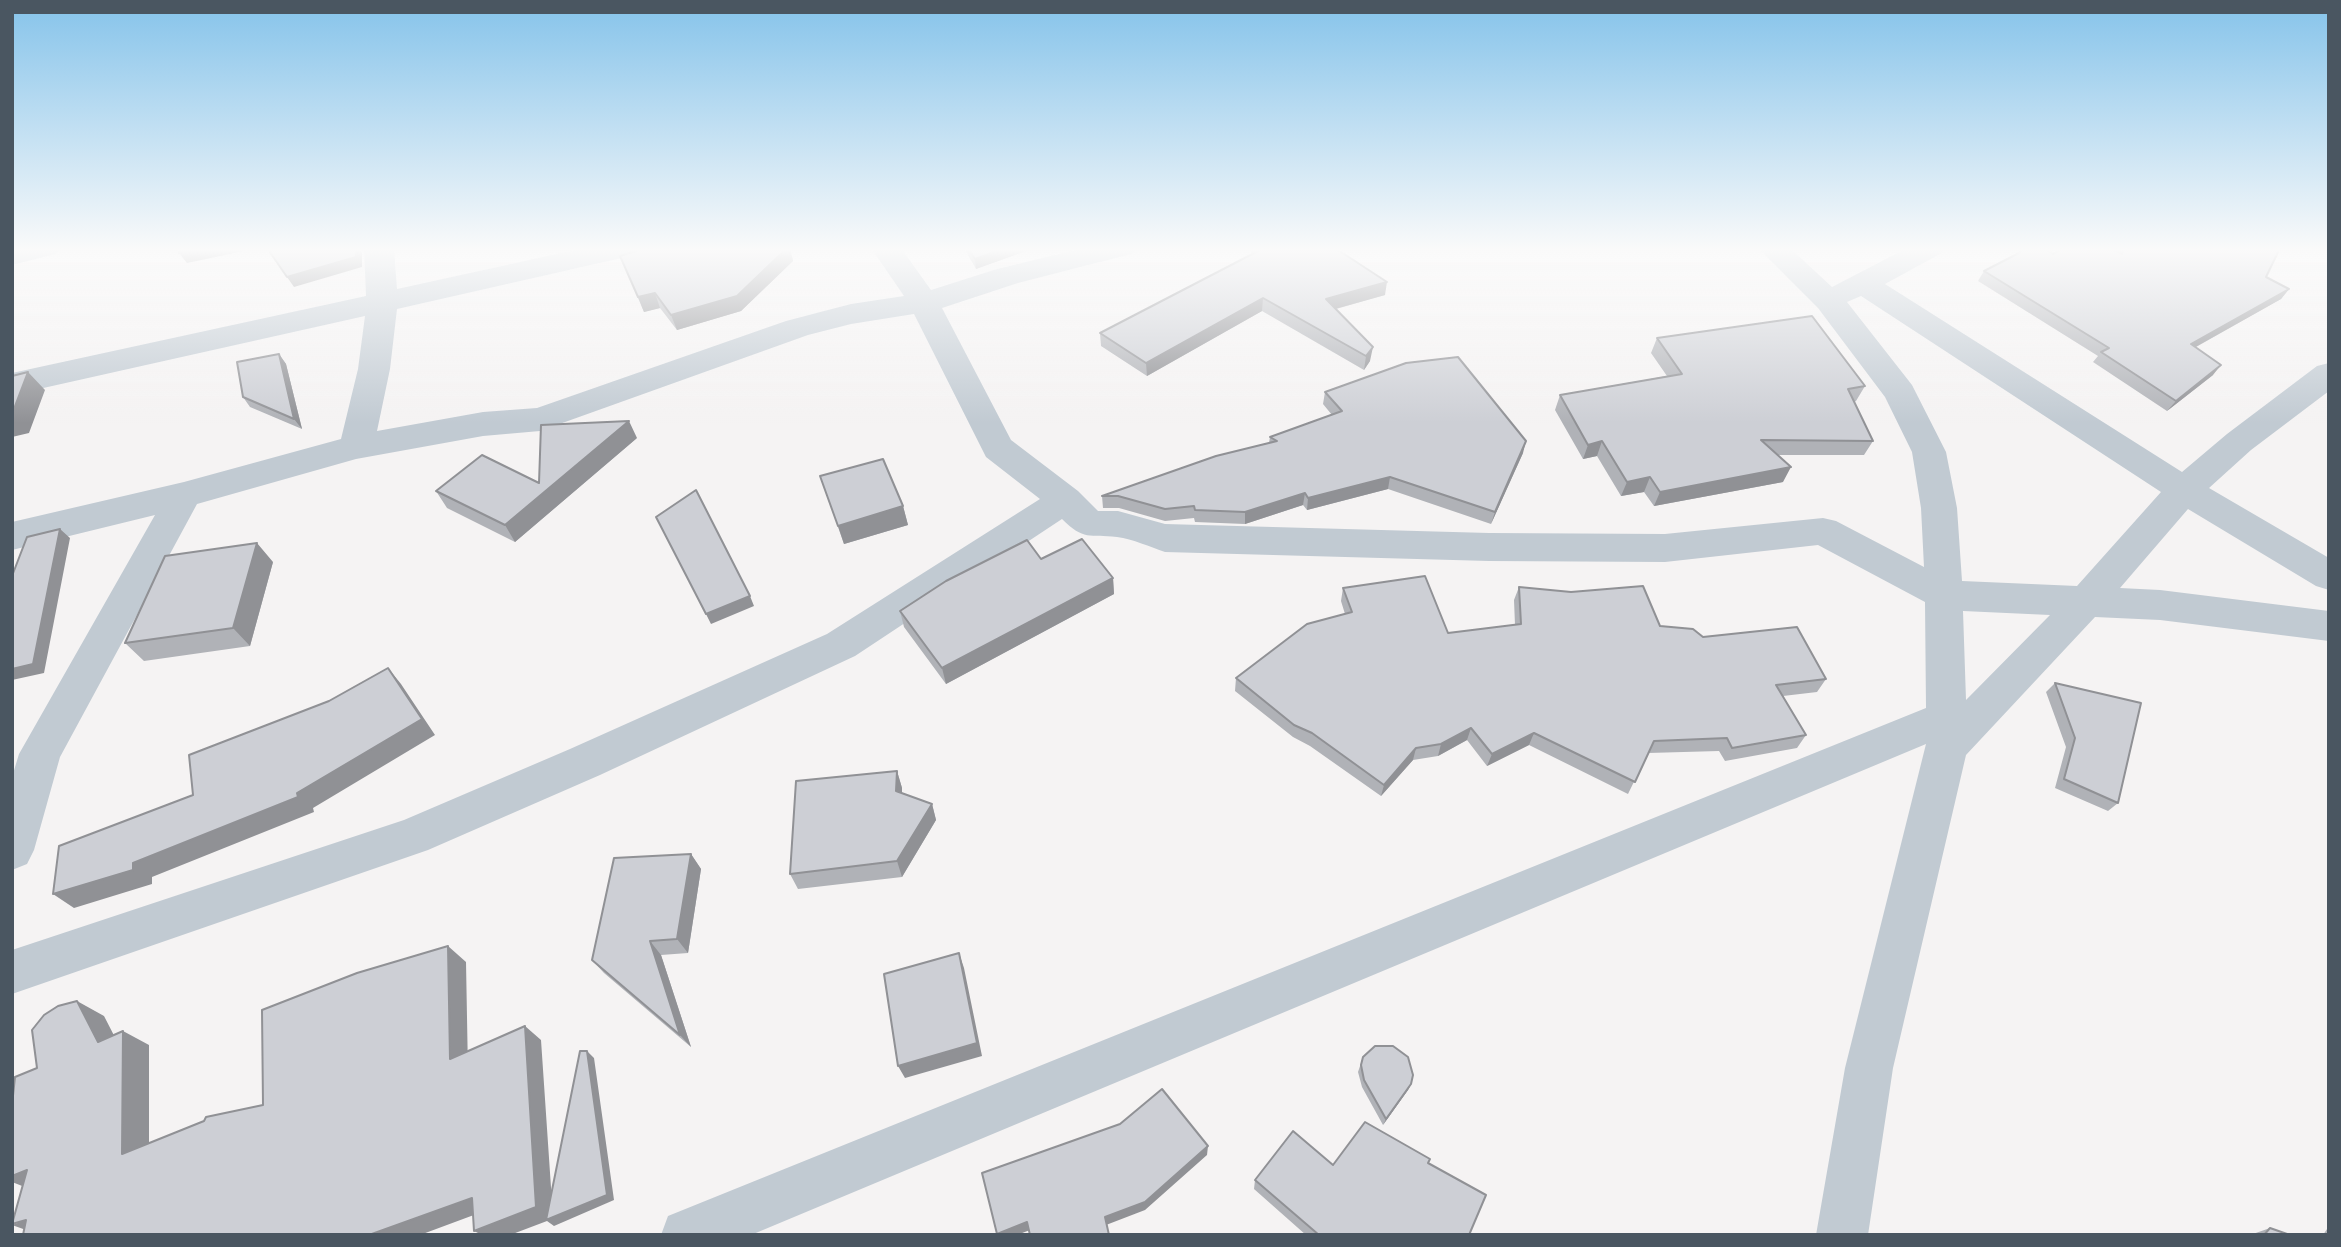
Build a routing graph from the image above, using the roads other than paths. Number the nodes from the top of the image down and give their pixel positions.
1 (367, 306) edge
2 (382, 306) edge
3 (903, 306) edge
4 (926, 306) edge
5 (1833, 306) edge
6 (1898, 306) edge
7 (2329, 374) edge
8 (12, 384) edge
9 (356, 447) junction
10 (2184, 490) junction
11 (184, 495) junction
12 (1065, 500) junction
13 (12, 537) edge
14 (2329, 576) edge
15 (1944, 595) junction
16 (2087, 601) junction
17 (2329, 626) edge
18 (1946, 732) junction
19 (26, 757) edge
20 (12, 850) edge
21 (12, 972) edge
22 (687, 1235) edge
23 (1842, 1235) edge

1 - 8 street
2 - 9 street
3 - 9 street
4 - 12 street
5 - 15 street
6 - 10 street
7 - 10 street
9 - 11 street
10 - 14 street
10 - 16 street
11 - 13 street
11 - 19 street
12 - 15 street
12 - 21 street
15 - 16 street
15 - 18 street
16 - 17 street
16 - 18 street
18 - 22 street
18 - 23 street
19 - 20 street

